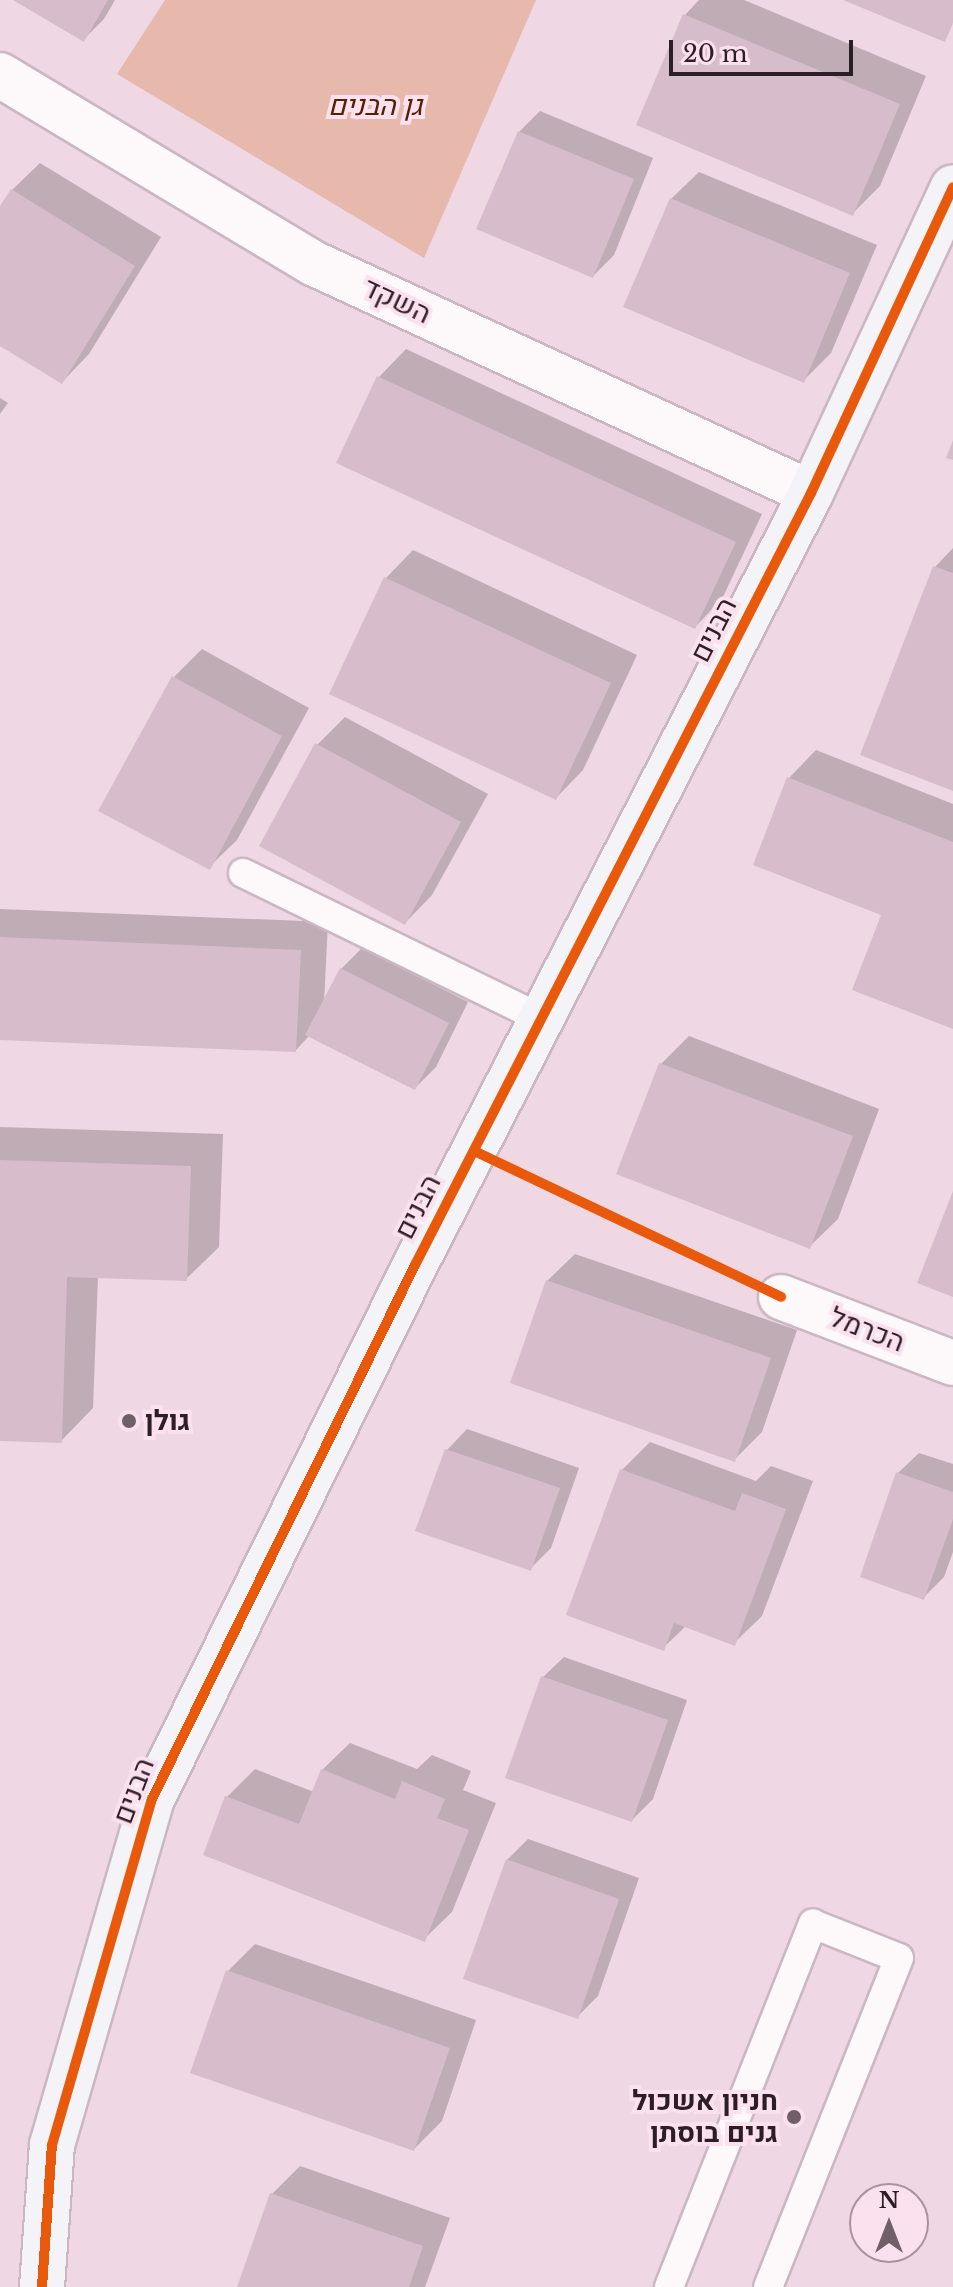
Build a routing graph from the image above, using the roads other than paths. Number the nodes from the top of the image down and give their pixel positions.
1 (0, 75) edge
2 (953, 187) edge
3 (811, 493) junction
4 (243, 873) dead end
5 (542, 1019) junction
6 (781, 1297) dead end
7 (953, 1363) edge
8 (42, 2287) edge
9 (669, 2287) edge
10 (768, 2287) edge

1 - 3 street, השקד
2 - 3 street, הבנים
3 - 5 street, הבנים
4 - 5 lane
5 - 8 street, הבנים
6 - 7 street, הכרמל
9 - 10 lane

